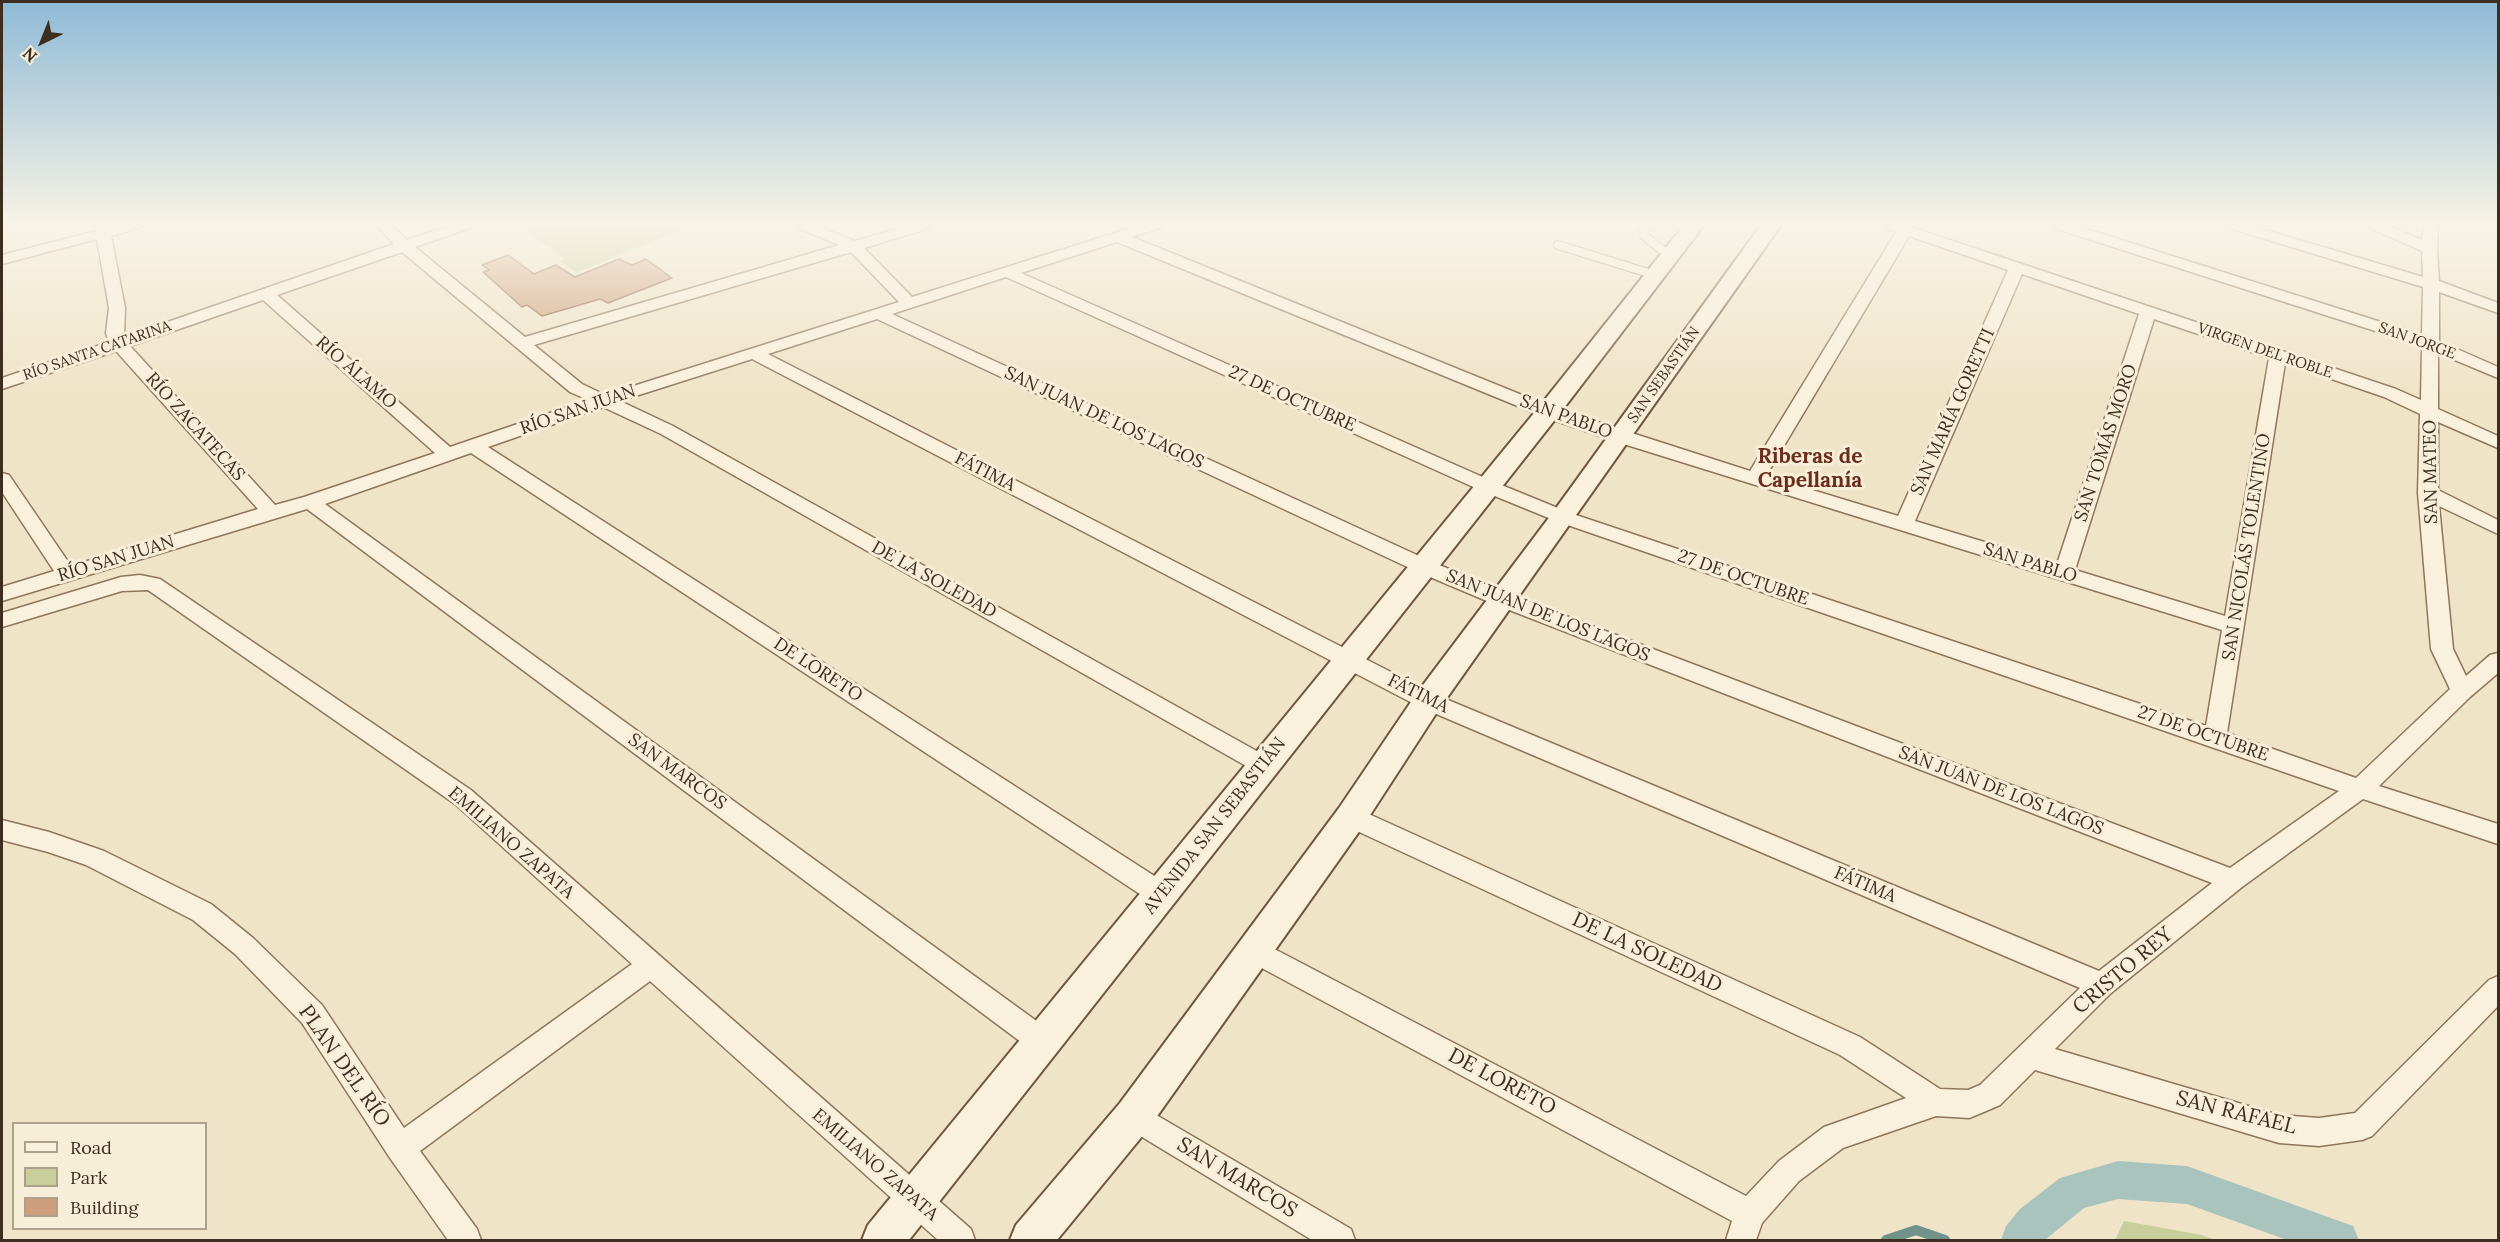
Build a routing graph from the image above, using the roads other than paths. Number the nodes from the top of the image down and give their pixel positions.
1 (113, 283) edge
2 (295, 283) edge
3 (449, 283) edge
4 (728, 283) edge
5 (890, 283) edge
6 (974, 283) edge
7 (1032, 283) edge
8 (1231, 283) edge
9 (1649, 283) edge
10 (1730, 283) edge
11 (1866, 283) edge
12 (2010, 283) edge
13 (2065, 283) edge
14 (2241, 283) edge
15 (2428, 283) edge
16 (2431, 284) junction
17 (265, 293) junction
18 (910, 304) junction
19 (2499, 308) edge
20 (2148, 311) junction
21 (879, 314) junction
22 (118, 343) junction
23 (523, 343) junction
24 (2429, 343) junction
25 (756, 354) junction
26 (2278, 356) junction
27 (2499, 373) edge
28 (2, 384) edge
29 (603, 401) junction
30 (2430, 411) junction
31 (1548, 412) junction
32 (1620, 437) junction
33 (2499, 443) edge
34 (474, 446) junction
35 (447, 454) junction
36 (1756, 477) junction
37 (2, 479) edge
38 (1487, 486) junction
39 (2428, 493) junction
40 (310, 502) junction
41 (271, 512) junction
42 (1563, 517) junction
43 (1904, 524) junction
44 (2499, 528) edge
45 (1423, 566) junction
46 (66, 574) junction
47 (2064, 574) junction
48 (2, 594) edge
49 (1501, 599) junction
50 (2, 620) edge
51 (2234, 626) junction
52 (1349, 660) junction
53 (2499, 661) edge
54 (2462, 691) junction
55 (1428, 701) junction
56 (2215, 738) junction
57 (1263, 765) junction
58 (2360, 789) junction
59 (1351, 817) junction
60 (2, 830) edge
61 (2499, 834) edge
62 (2233, 880) junction
63 (1161, 894) junction
64 (1254, 951) junction
65 (650, 966) junction
66 (2102, 985) junction
67 (2496, 995) edge
68 (1043, 1042) junction
69 (2030, 1055) junction
70 (1936, 1102) junction
71 (1134, 1116) junction
72 (400, 1148) junction
73 (915, 1201) junction
74 (1750, 1214) junction
75 (466, 1240) edge
76 (883, 1240) edge
77 (960, 1240) edge
78 (1032, 1240) edge
79 (1340, 1240) edge
80 (1741, 1240) edge

1 - 22 street
2 - 17 street, RÍO SANTA CATARINA
3 - 23 street, DE LA SOLEDAD
4 - 23 street
5 - 18 street
6 - 18 street, RÍO SAN JUAN
7 - 38 street, 27 DE OCTUBRE
8 - 31 street, SAN PABLO
9 - 31 main road
10 - 32 main road, SAN SEBASTIÁN
11 - 36 street
12 - 43 street, SAN MARÍA GORETTI
13 - 20 street, VIRGEN DEL ROBLE
14 - 24 street, SAN JORGE
15 - 16 street
16 - 19 street
16 - 24 street, SAN MATEO
17 - 22 street, RÍO SANTA CATARINA
17 - 35 street, RÍO ÁLAMO
18 - 21 street, RÍO SAN JUAN
20 - 26 street, VIRGEN DEL ROBLE
20 - 47 street, SAN TOMÁS MORO
21 - 25 street, RÍO SAN JUAN
21 - 45 street, SAN JUAN DE LOS LAGOS
22 - 28 street, RÍO SANTA CATARINA
22 - 41 street, RÍO ZACATECAS
23 - 29 street, DE LA SOLEDAD
24 - 27 street, SAN JORGE
24 - 30 street, SAN MATEO
25 - 29 street, RÍO SAN JUAN
25 - 52 street, FÁTIMA
26 - 30 street, VIRGEN DEL ROBLE
26 - 51 street, SAN NICOLÁS TOLENTINO
29 - 34 street, RÍO SAN JUAN
29 - 57 street, DE LA SOLEDAD
30 - 33 street, VIRGEN DEL ROBLE
30 - 39 street, SAN MATEO
31 - 32 street, SAN PABLO
31 - 38 main road, AVENIDA SAN SEBASTIÁN
32 - 36 street, SAN PABLO
32 - 42 main road
34 - 35 street, RÍO SAN JUAN
34 - 63 street, DE LORETO
35 - 40 street, RÍO SAN JUAN
36 - 43 street, SAN PABLO
37 - 46 street
38 - 42 street, 27 DE OCTUBRE
38 - 45 main road, AVENIDA SAN SEBASTIÁN
39 - 44 street
39 - 54 street, SAN MATEO
40 - 41 street, RÍO SAN JUAN
40 - 68 street, SAN MARCOS
41 - 46 street, RÍO SAN JUAN
42 - 49 main road
42 - 56 street, 27 DE OCTUBRE
43 - 47 street, SAN PABLO
45 - 49 street, SAN JUAN DE LOS LAGOS
45 - 52 main road, AVENIDA SAN SEBASTIÁN
46 - 48 street, RÍO SAN JUAN
47 - 51 street, SAN PABLO
49 - 55 main road
49 - 62 street, SAN JUAN DE LOS LAGOS
50 - 65 street, EMILIANO ZAPATA
51 - 56 street, SAN NICOLÁS TOLENTINO
52 - 55 street, FÁTIMA
52 - 57 main road, AVENIDA SAN SEBASTIÁN
53 - 54 street, CRISTO REY
54 - 58 street, CRISTO REY
55 - 59 main road
55 - 66 street, FÁTIMA
56 - 58 street, 27 DE OCTUBRE
57 - 63 main road, AVENIDA SAN SEBASTIÁN
58 - 61 street, 27 DE OCTUBRE
58 - 62 street, CRISTO REY
59 - 64 main road
59 - 70 street, DE LA SOLEDAD
60 - 72 street, PLAN DEL RÍO
62 - 66 street, CRISTO REY
63 - 68 main road, AVENIDA SAN SEBASTIÁN
64 - 71 main road
64 - 74 street, DE LORETO
65 - 72 street
65 - 73 street, EMILIANO ZAPATA
66 - 69 street, CRISTO REY
67 - 69 street, SAN RAFAEL
68 - 73 main road, AVENIDA SAN SEBASTIÁN
69 - 70 street, CRISTO REY
70 - 74 street, CRISTO REY
71 - 78 main road
71 - 79 street, SAN MARCOS
72 - 75 street, PLAN DEL RÍO
73 - 76 main road, AVENIDA SAN SEBASTIÁN
73 - 77 street, EMILIANO ZAPATA
74 - 80 street, CRISTO REY

